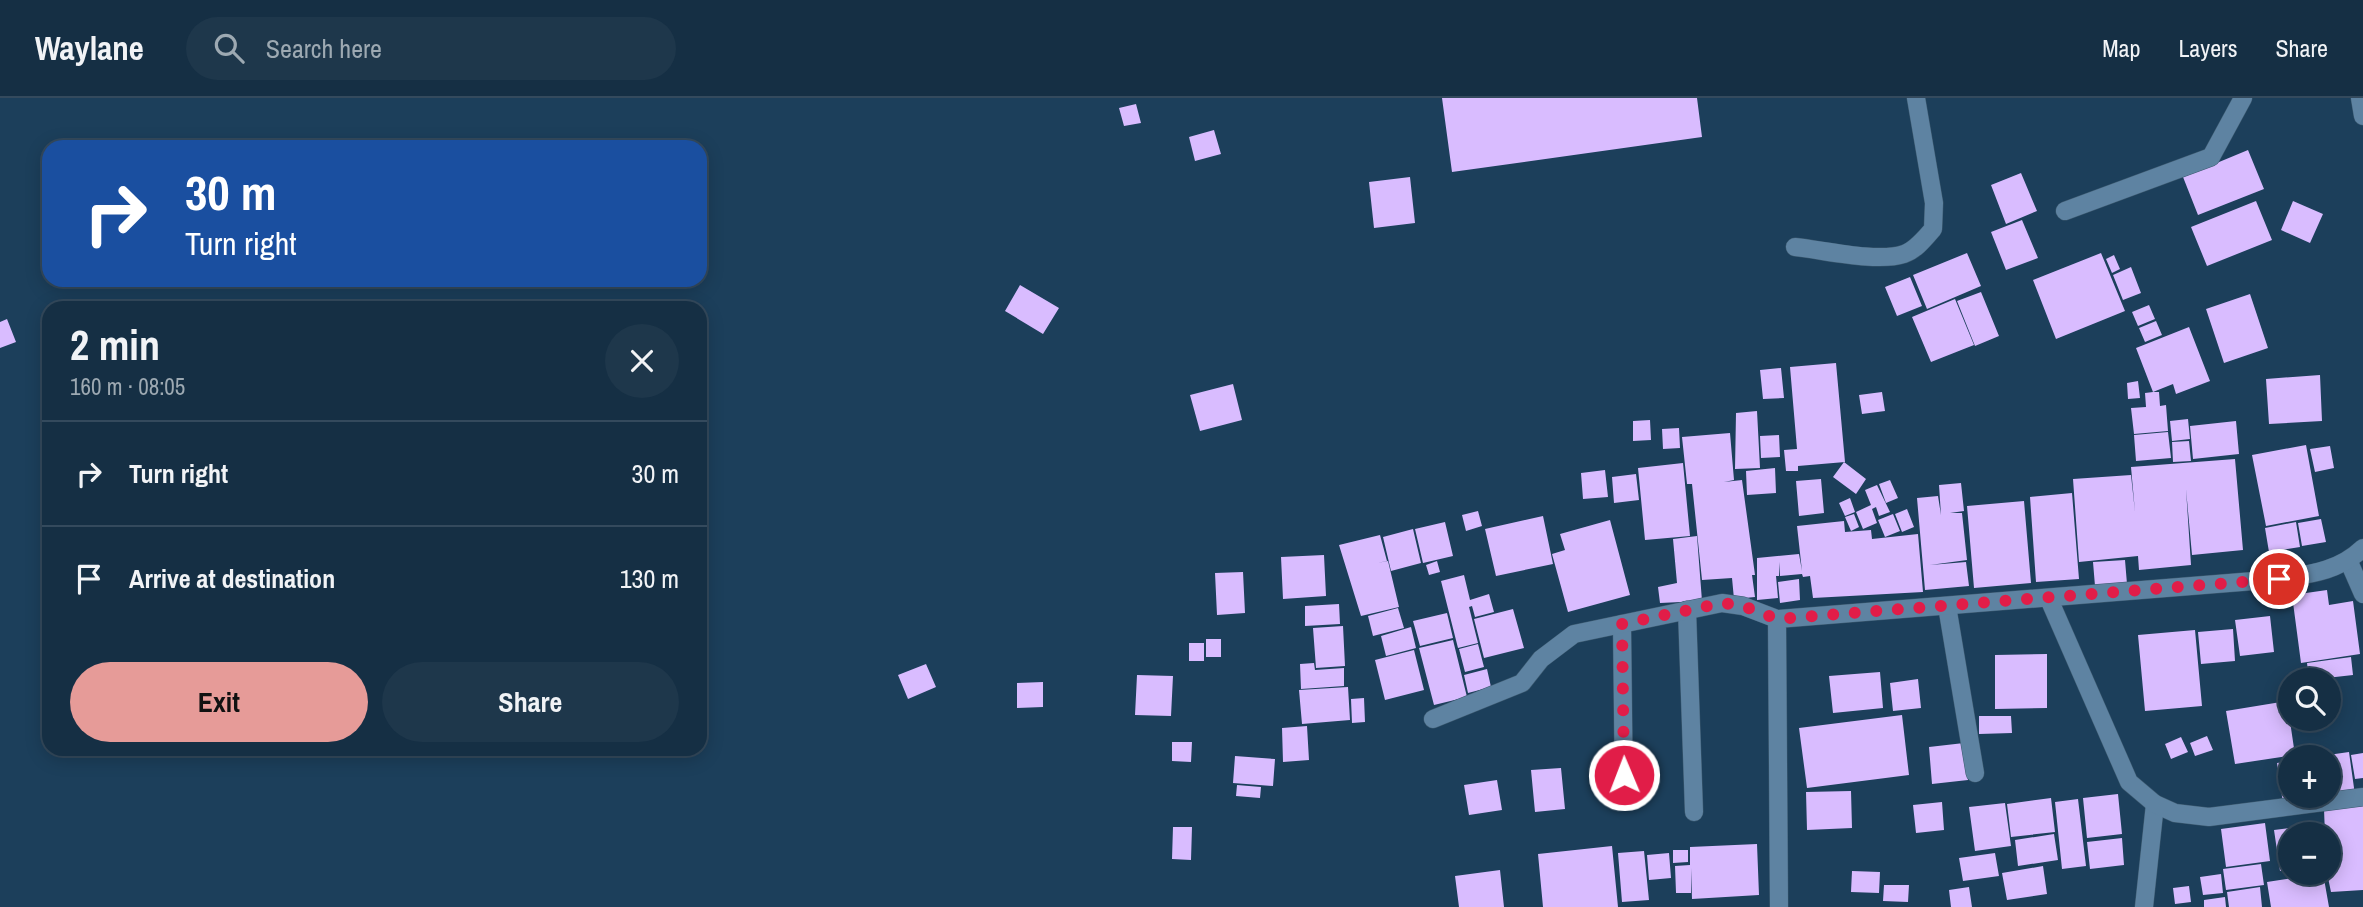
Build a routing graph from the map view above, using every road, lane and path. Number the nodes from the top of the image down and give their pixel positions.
1 (1916, 98) edge
2 (2243, 98) edge
3 (2360, 98) edge
4 (2363, 116) edge
5 (2065, 211) dead end
6 (1796, 247) dead end
7 (2363, 548) edge
8 (2349, 562) junction
9 (2363, 594) edge
10 (2049, 599) junction
11 (1947, 607) junction
12 (1687, 610) junction
13 (1777, 619) junction
14 (1622, 624) junction
15 (1433, 719) dead end
16 (1975, 773) dead end
17 (2363, 797) edge
18 (1624, 800) dead end
19 (2155, 804) junction
20 (1694, 812) dead end
21 (1779, 907) edge
22 (2144, 907) edge

1 - 6 street
2 - 5 street
3 - 4 street
7 - 8 street
8 - 9 street
8 - 10 street
10 - 11 street
10 - 19 street
11 - 13 street
11 - 16 street
12 - 13 street
12 - 14 street
12 - 20 street
13 - 21 street
14 - 15 street
14 - 18 street
17 - 19 street
19 - 22 street

